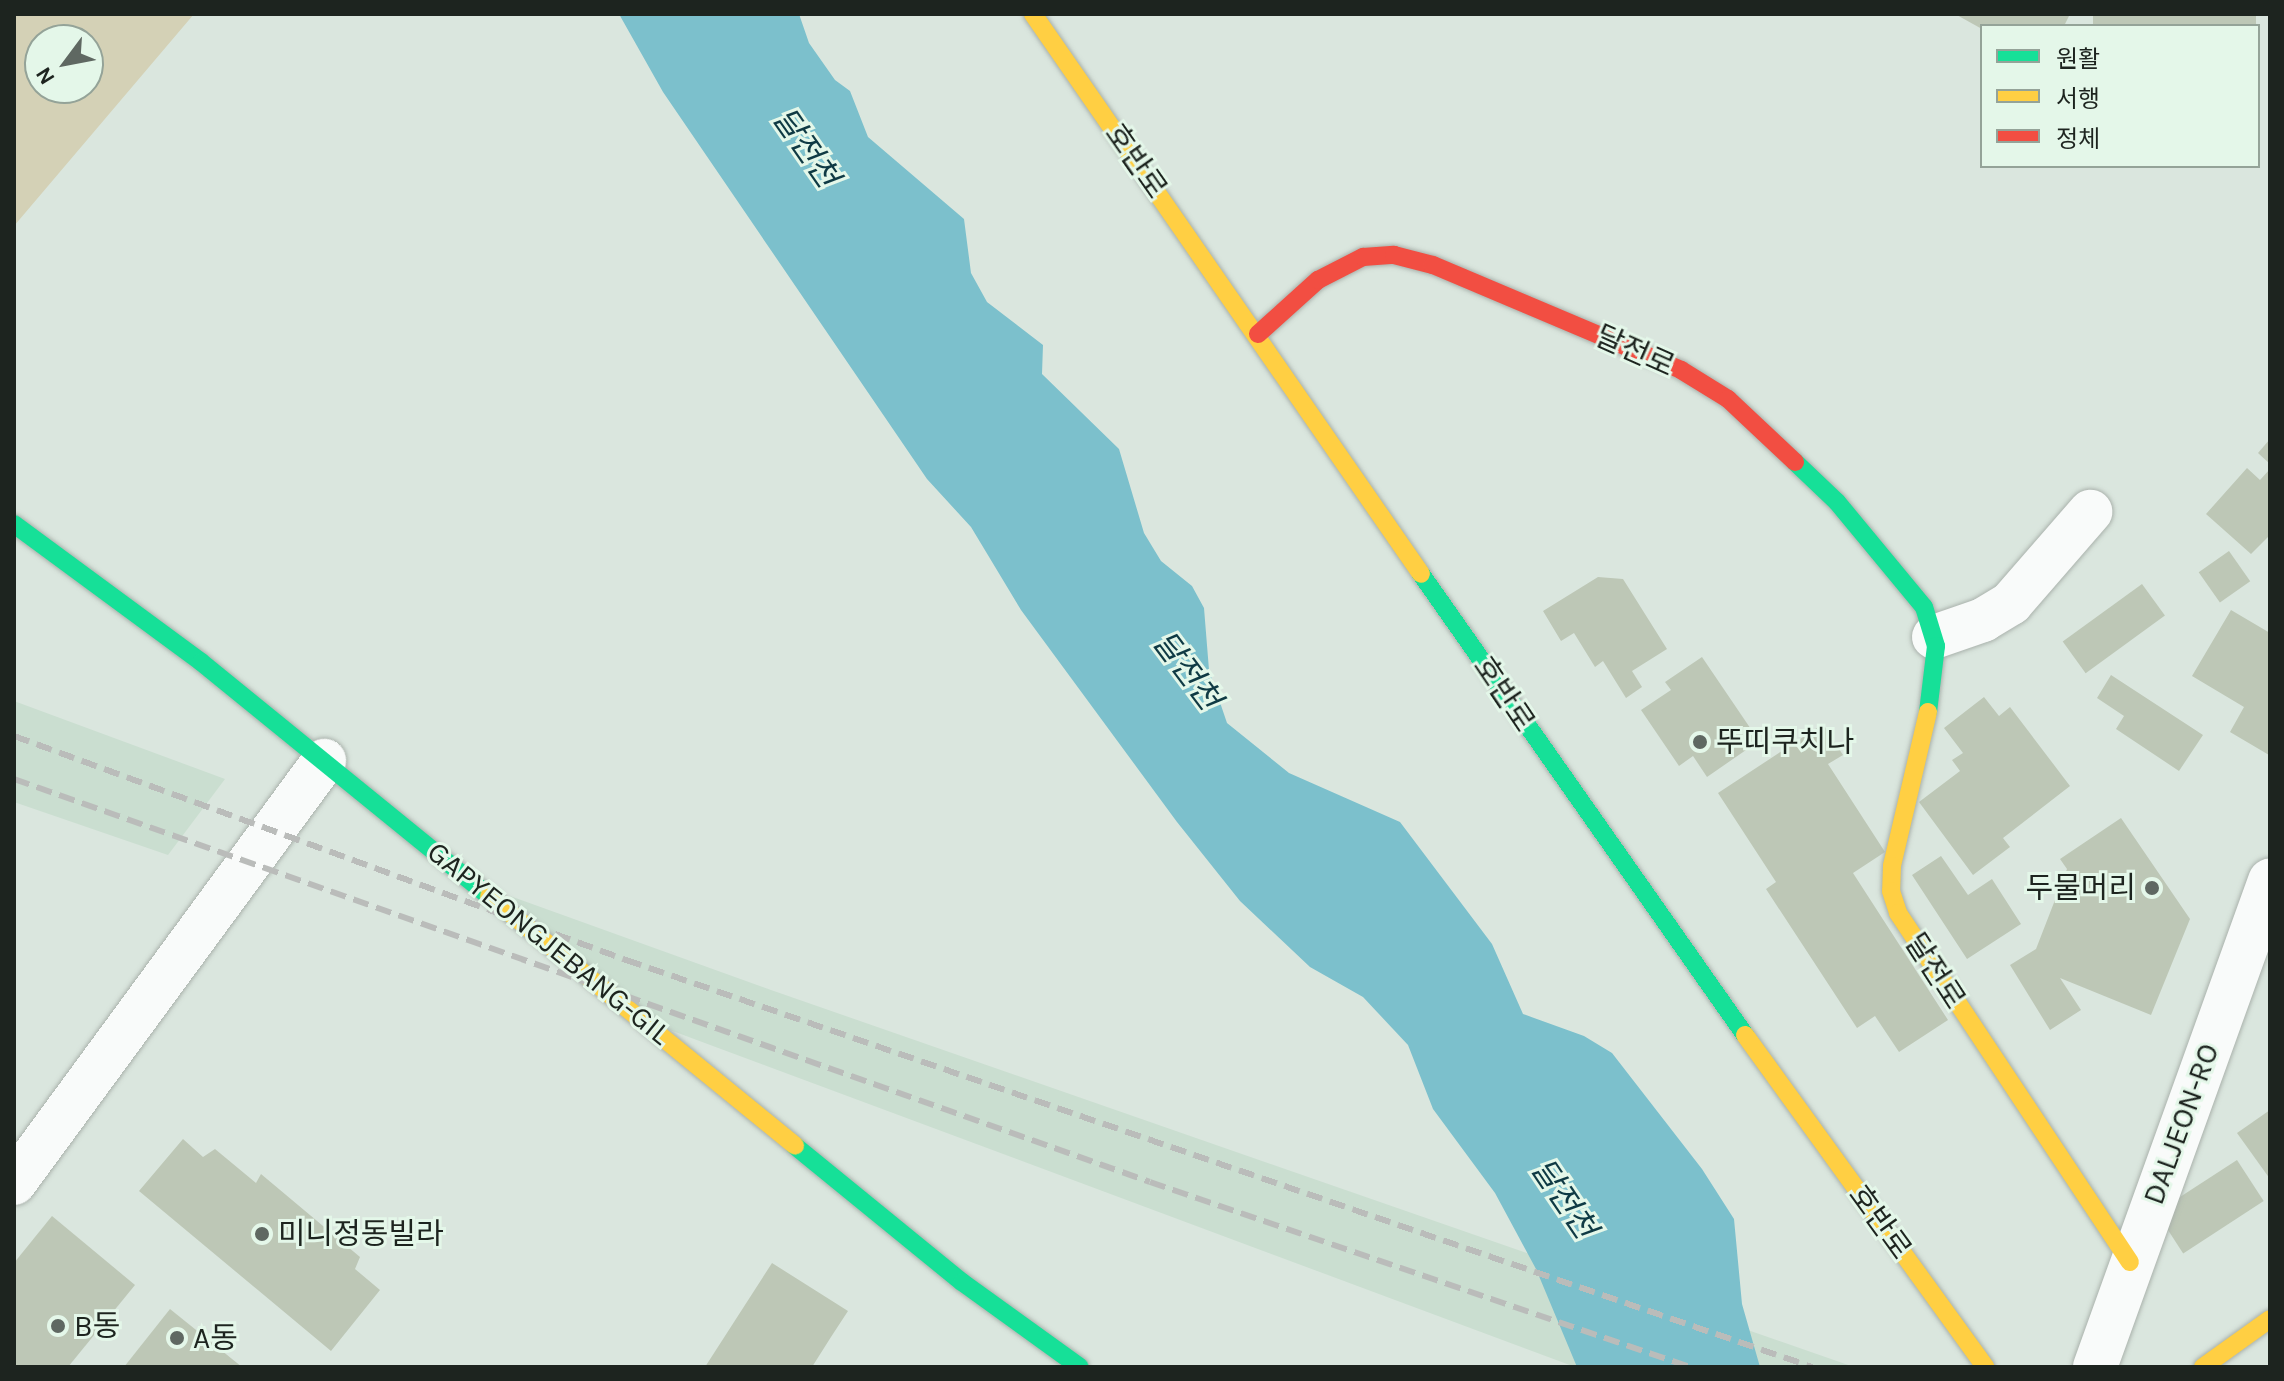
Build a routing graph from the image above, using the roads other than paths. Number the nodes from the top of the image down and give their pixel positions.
1 (1033, 14) edge
2 (1258, 334) junction
3 (2090, 512) dead end
4 (14, 524) edge
5 (1934, 637) junction
6 (324, 761) junction
7 (2270, 881) edge
8 (14, 1183) edge
9 (2130, 1262) junction
10 (2270, 1319) edge
11 (1080, 1367) edge
12 (1985, 1367) edge
13 (2095, 1367) edge
14 (2203, 1367) edge

1 - 2 street, 호반로
2 - 5 street, 달전로
2 - 12 street, 호반로
3 - 5 street
4 - 6 street, GAPYEONGJEBANG-GIL
5 - 9 street, 달전로
6 - 8 street
6 - 11 street, GAPYEONGJEBANG-GIL
7 - 9 street, DALJEON-RO
9 - 13 street, DALJEON-RO
10 - 14 street

